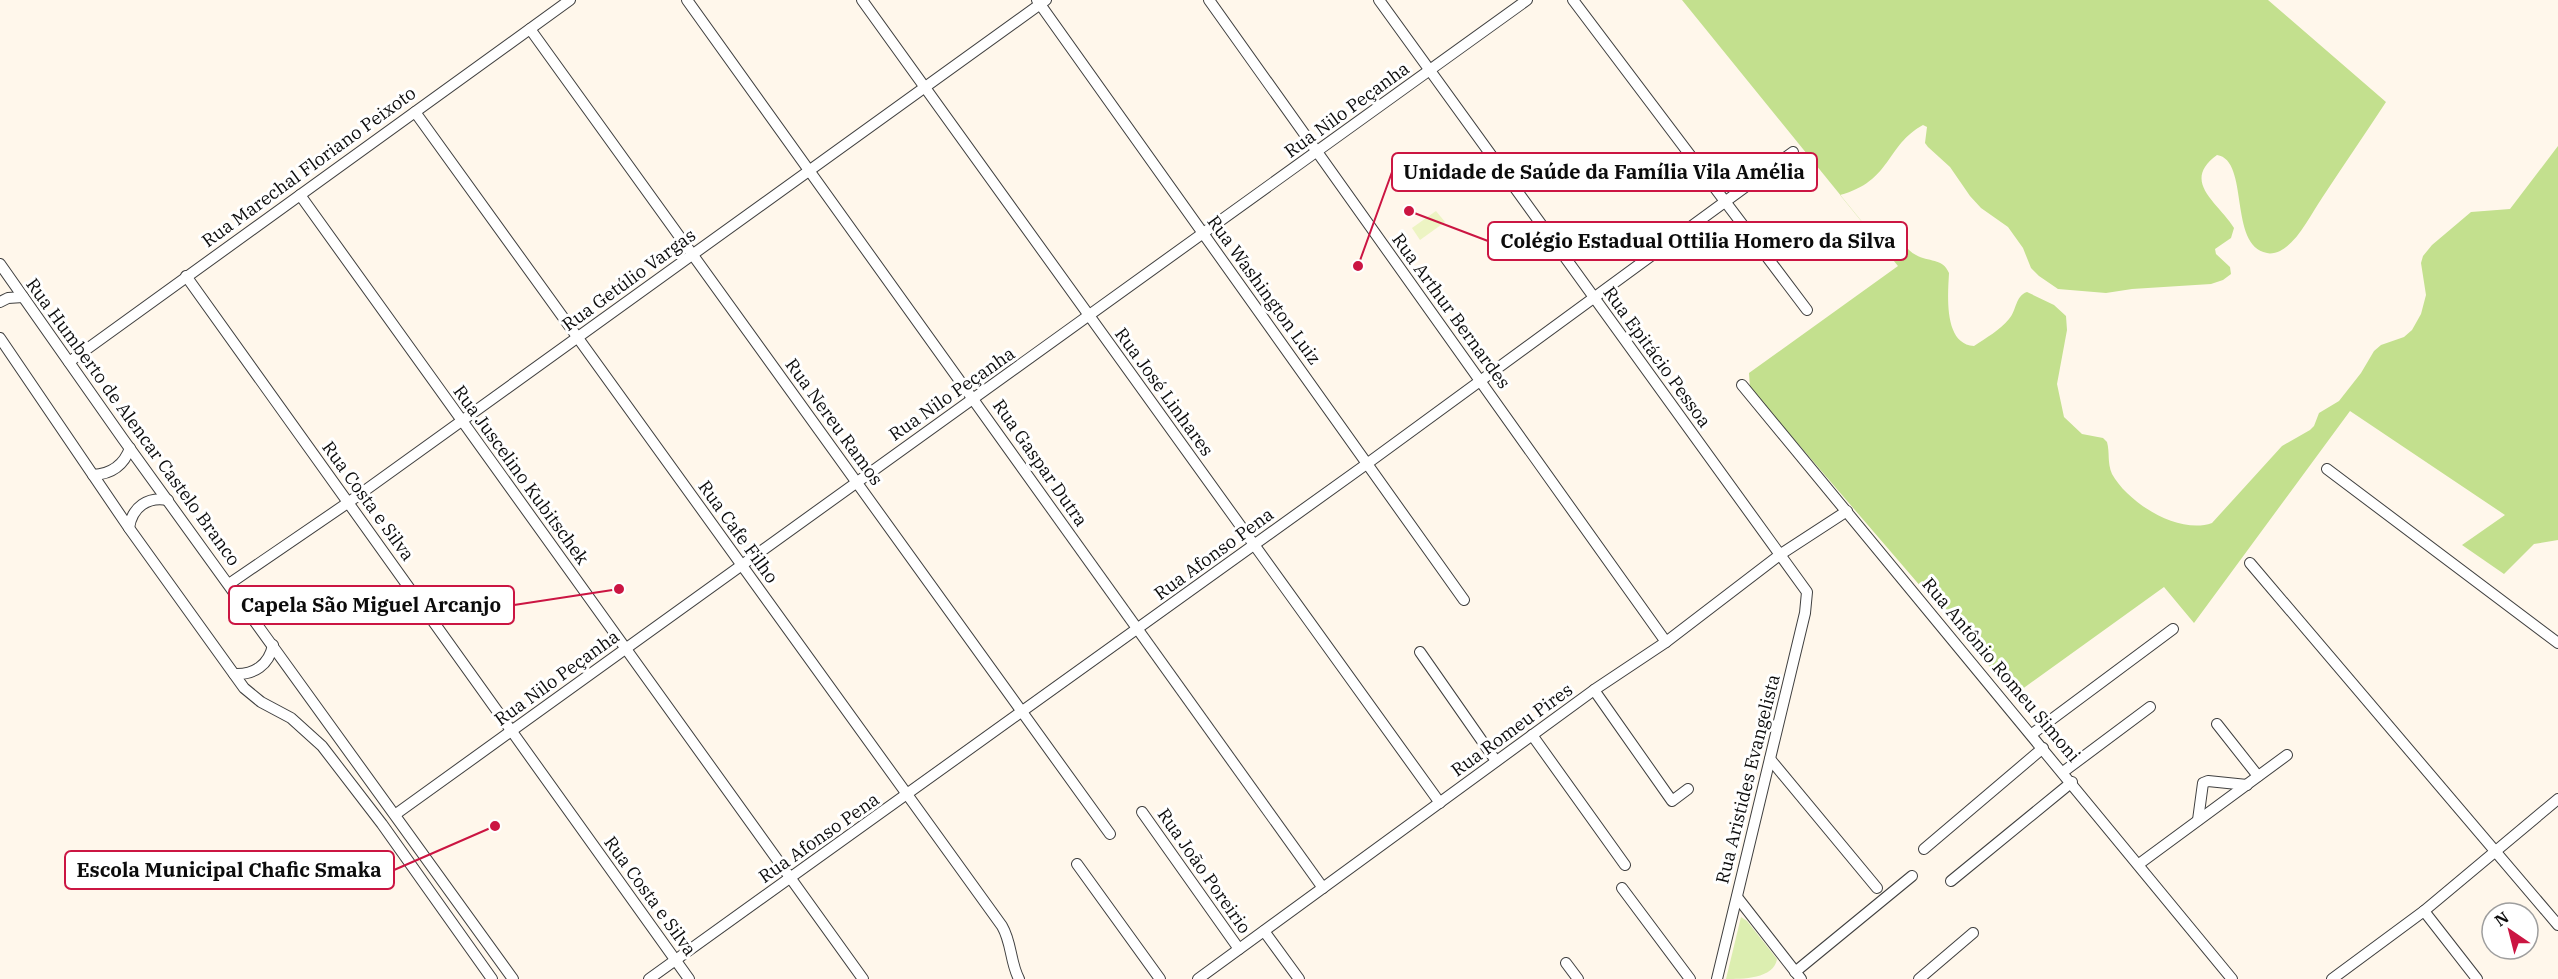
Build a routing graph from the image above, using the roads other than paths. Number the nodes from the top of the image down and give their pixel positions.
1 (570, 0) edge
2 (687, 0) edge
3 (862, 0) edge
4 (1209, 0) edge
5 (1379, 0) edge
6 (1527, 0) edge
7 (1573, 0) edge
8 (1041, 2) edge
9 (530, 28) junction
10 (1430, 70) junction
11 (925, 87) junction
12 (415, 112) junction
13 (1317, 152) junction
14 (1793, 152) dead end
15 (809, 171) junction
16 (300, 195) junction
17 (1725, 202) junction
18 (1203, 234) junction
19 (693, 254) junction
20 (0, 264) edge
21 (186, 276) junction
22 (23, 297) junction
23 (1593, 297) junction
24 (0, 302) edge
25 (1807, 310) dead end
26 (1089, 316) junction
27 (577, 337) junction
28 (0, 338) edge
29 (69, 362) junction
30 (1481, 381) junction
31 (1742, 385) dead end
32 (974, 398) junction
33 (462, 420) junction
34 (130, 448) junction
35 (1368, 463) junction
36 (2326, 469) dead end
37 (93, 475) junction
38 (856, 482) junction
39 (168, 500) junction
40 (349, 502) junction
41 (1847, 511) junction
42 (129, 528) junction
43 (1254, 546) junction
44 (1781, 554) junction
45 (2250, 563) dead end
46 (742, 566) junction
47 (229, 584) junction
48 (1805, 586) joint
49 (1464, 600) dead end
50 (1138, 629) junction
51 (2173, 629) dead end
52 (1666, 642) junction
53 (2558, 643) edge
54 (273, 645) junction
55 (626, 649) junction
56 (1420, 652) dead end
57 (234, 674) junction
58 (1593, 690) junction
59 (2150, 707) dead end
60 (1022, 713) junction
61 (2217, 724) dead end
62 (511, 731) junction
63 (2032, 734) junction
64 (1532, 735) junction
65 (2043, 748) junction
66 (2287, 756) dead end
67 (1770, 759) junction
68 (1496, 761) junction
69 (2063, 772) junction
70 (2258, 776) junction
71 (2072, 782) junction
72 (2247, 784) junction
73 (1688, 789) dead end
74 (908, 796) junction
75 (2558, 798) edge
76 (1440, 803) junction
77 (1142, 812) dead end
78 (396, 814) junction
79 (2198, 820) junction
80 (1110, 834) dead end
81 (1924, 849) dead end
82 (2496, 852) junction
83 (1077, 864) dead end
84 (2139, 864) junction
85 (1625, 865) dead end
86 (1912, 876) dead end
87 (791, 878) junction
88 (1951, 881) dead end
89 (1323, 888) junction
90 (1622, 888) dead end
91 (1877, 888) dead end
92 (1737, 897) junction
93 (2424, 911) junction
94 (2558, 925) edge
95 (1264, 931) junction
96 (1973, 933) dead end
97 (1239, 949) junction
98 (676, 960) junction
99 (1566, 963) dead end
100 (1798, 975) edge
101 (492, 979) edge
102 (513, 979) edge
103 (650, 979) edge
104 (689, 979) edge
105 (863, 979) edge
106 (1019, 979) edge
107 (1160, 979) edge
108 (1198, 979) edge
109 (1299, 979) edge
110 (1578, 979) edge
111 (1690, 979) edge
112 (1717, 979) edge
113 (1919, 979) edge
114 (2232, 979) edge
115 (2332, 979) edge
116 (2477, 979) edge

1 - 9 street, Rua Marechal Floriano Peixoto
2 - 15 street, Rua Gaspar Dutra
3 - 11 street, Rua José Linhares
4 - 13 street, Rua Arthur Bernardes
5 - 10 street, Rua Epitácio Pessoa
6 - 10 street, Rua Nilo Peçanha
7 - 17 street
8 - 11 street, Rua Getúlio Vargas
8 - 18 street, Rua Washington Luiz
9 - 12 street, Rua Marechal Floriano Peixoto
9 - 19 street, Rua Nereu Ramos
10 - 13 street, Rua Nilo Peçanha
10 - 23 street, Rua Epitácio Pessoa
11 - 15 street, Rua Getúlio Vargas
11 - 26 street, Rua José Linhares
12 - 16 street, Rua Marechal Floriano Peixoto
12 - 27 street, Rua Cafe Filho
13 - 18 street, Rua Nilo Peçanha
13 - 30 street, Rua Arthur Bernardes
14 - 17 street, Rua Afonso Pena
15 - 19 street, Rua Getúlio Vargas
15 - 32 street, Rua Gaspar Dutra
16 - 21 street, Rua Marechal Floriano Peixoto
16 - 33 street, Rua Juscelino Kubitschek
17 - 23 street, Rua Afonso Pena
17 - 25 street
18 - 26 street, Rua Nilo Peçanha
18 - 35 street, Rua Washington Luiz
19 - 27 street, Rua Getúlio Vargas
19 - 38 street, Rua Nereu Ramos
20 - 22 street, Rua Humberto de Alencar Castelo Branco
21 - 29 street, Rua Marechal Floriano Peixoto
21 - 40 street, Rua Costa e Silva
22 - 24 street
22 - 29 street, Rua Humberto de Alencar Castelo Branco
23 - 30 street, Rua Afonso Pena
23 - 44 street, Rua Epitácio Pessoa
26 - 32 street, Rua Nilo Peçanha
26 - 43 street, Rua José Linhares
27 - 33 street, Rua Getúlio Vargas
27 - 46 street, Rua Cafe Filho
28 - 37 street
29 - 34 street, Rua Humberto de Alencar Castelo Branco
30 - 35 street, Rua Afonso Pena
30 - 52 street, Rua Arthur Bernardes
31 - 41 street, Rua Antônio Romeu Simoni
32 - 38 street, Rua Nilo Peçanha
32 - 50 street, Rua Gaspar Dutra
33 - 40 street, Rua Getúlio Vargas
33 - 55 street, Rua Juscelino Kubitschek
34 - 37 street
34 - 39 street, Rua Humberto de Alencar Castelo Branco
35 - 43 street, Rua Afonso Pena
35 - 49 street, Rua Washington Luiz
36 - 53 street
37 - 42 street
38 - 46 street, Rua Nilo Peçanha
38 - 60 street, Rua Nereu Ramos
39 - 42 street
39 - 47 street, Rua Humberto de Alencar Castelo Branco
40 - 47 street, Rua Getúlio Vargas
40 - 62 street, Rua Costa e Silva
41 - 44 street, Rua Romeu Pires
41 - 63 street, Rua Antônio Romeu Simoni
42 - 57 street
43 - 50 street, Rua Afonso Pena
43 - 76 street, Rua José Linhares
44 - 48 street, Rua Epitácio Pessoa
44 - 52 street, Rua Romeu Pires
45 - 82 street
46 - 55 street, Rua Nilo Peçanha
46 - 74 street, Rua Cafe Filho
47 - 54 street, Rua Humberto de Alencar Castelo Branco
48 - 67 street, Rua Aristides Evangelista
50 - 60 street, Rua Afonso Pena
50 - 89 street, Rua Gaspar Dutra
51 - 63 street
52 - 58 street, Rua Romeu Pires
54 - 57 street
54 - 78 street, Rua Humberto de Alencar Castelo Branco
55 - 62 street, Rua Nilo Peçanha
55 - 87 street, Rua Juscelino Kubitschek
56 - 68 street
57 - 101 street
58 - 64 street, Rua Romeu Pires
58 - 73 street
59 - 69 street
60 - 74 street, Rua Afonso Pena
60 - 80 street, Rua Nereu Ramos
61 - 70 street
62 - 78 street, Rua Nilo Peçanha
62 - 98 street, Rua Costa e Silva
63 - 65 street, Rua Antônio Romeu Simoni
64 - 68 street, Rua Romeu Pires
64 - 85 street
65 - 69 street, Rua Antônio Romeu Simoni
65 - 81 street
66 - 70 street
67 - 91 street
67 - 92 street, Rua Aristides Evangelista
68 - 76 street, Rua Romeu Pires
69 - 71 street, Rua Antônio Romeu Simoni
70 - 72 street
71 - 84 street, Rua Antônio Romeu Simoni
71 - 88 street
72 - 79 street
72 - 79 street
74 - 87 street, Rua Afonso Pena
74 - 106 street, Rua Cafe Filho
75 - 82 street
76 - 89 street, Rua Romeu Pires
77 - 97 street, Rua João Poreirio
78 - 102 street, Rua Humberto de Alencar Castelo Branco
79 - 84 street
82 - 93 street
82 - 94 street
83 - 107 street
84 - 114 street, Rua Antônio Romeu Simoni
86 - 100 street
87 - 98 street, Rua Afonso Pena
87 - 105 street, Rua Juscelino Kubitschek
89 - 95 street, Rua Romeu Pires
90 - 111 street
92 - 100 street
92 - 112 street, Rua Aristides Evangelista
93 - 115 street
93 - 116 street
95 - 97 street, Rua Romeu Pires
95 - 109 street
96 - 113 street
97 - 108 street, Rua Romeu Pires
98 - 103 street, Rua Afonso Pena
98 - 104 street, Rua Costa e Silva
99 - 110 street

